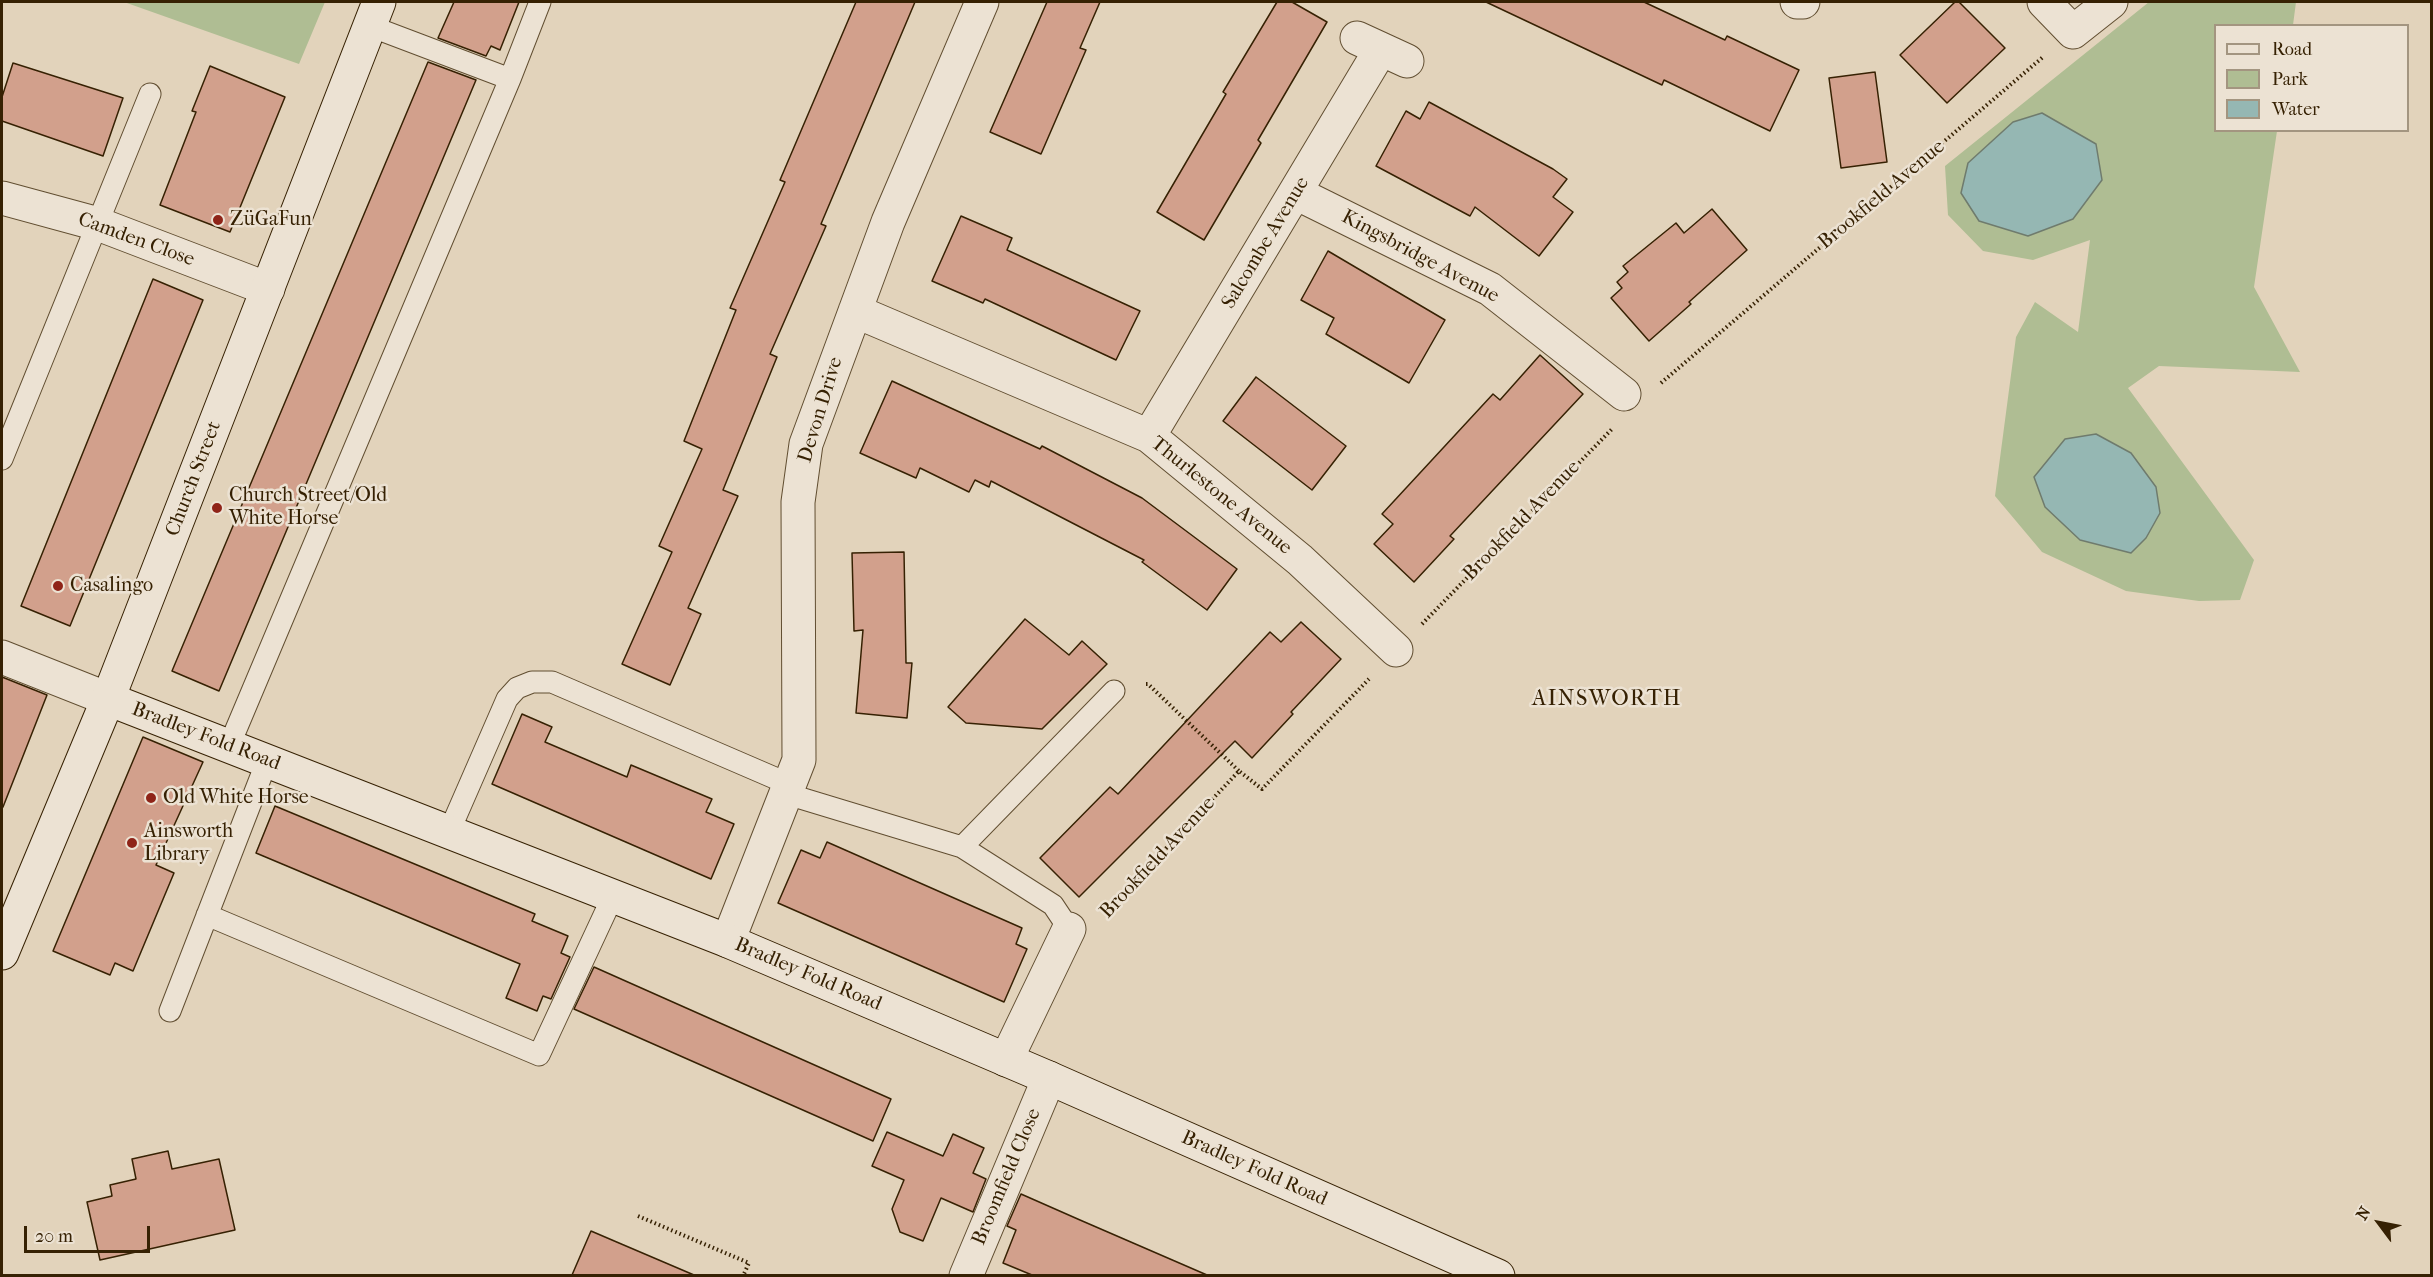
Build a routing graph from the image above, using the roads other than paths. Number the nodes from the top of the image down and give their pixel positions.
1 (540, 2) edge
2 (981, 2) edge
3 (1797, 2) edge
4 (1803, 2) edge
5 (2044, 2) edge
6 (2111, 2) edge
7 (375, 14) edge
8 (1382, 49) dead end
9 (510, 80) junction
10 (150, 94) dead end
11 (1296, 193) junction
12 (2, 198) edge
13 (98, 224) junction
14 (268, 289) junction
15 (855, 311) junction
16 (1633, 401) road end
17 (1149, 436) junction
18 (2, 459) edge
19 (1396, 650) road end
20 (2, 657) edge
21 (1114, 691) road end
22 (108, 699) junction
23 (230, 746) junction
24 (267, 761) junction
25 (789, 789) junction
26 (449, 832) junction
27 (962, 847) junction
28 (613, 896) junction
29 (207, 915) junction
30 (1069, 929) joint
31 (728, 941) junction
32 (2, 953) edge
33 (170, 1011) dead end
34 (1005, 1060) junction
35 (1049, 1078) junction
36 (966, 1275) edge
37 (1498, 1275) edge

1 - 9 lane
2 - 15 street, Devon Drive
3 - 4 street
5 - 6 street
7 - 9 lane
7 - 14 street, Church Street
8 - 11 street, Salcombe Avenue
9 - 23 lane
10 - 13 lane
11 - 16 street, Kingsbridge Avenue
11 - 17 street, Salcombe Avenue
12 - 13 street, Camden Close
13 - 14 street, Camden Close
13 - 18 lane
14 - 22 street, Church Street
15 - 17 street, Thurlestone Avenue
15 - 25 street, Devon Drive
17 - 19 street, Thurlestone Avenue
20 - 22 street, Bradley Fold Road
21 - 27 lane
22 - 23 street, Bradley Fold Road
22 - 32 street, Church Street
23 - 24 street, Bradley Fold Road
24 - 26 street, Bradley Fold Road
24 - 29 lane
25 - 26 lane
25 - 27 lane
25 - 31 street, Devon Drive
26 - 28 street, Bradley Fold Road
27 - 30 lane
28 - 29 lane
28 - 31 street, Bradley Fold Road
29 - 33 lane
30 - 34 street
31 - 34 street, Bradley Fold Road
34 - 35 street, Bradley Fold Road
35 - 36 street, Broomfield Close
35 - 37 street, Bradley Fold Road

